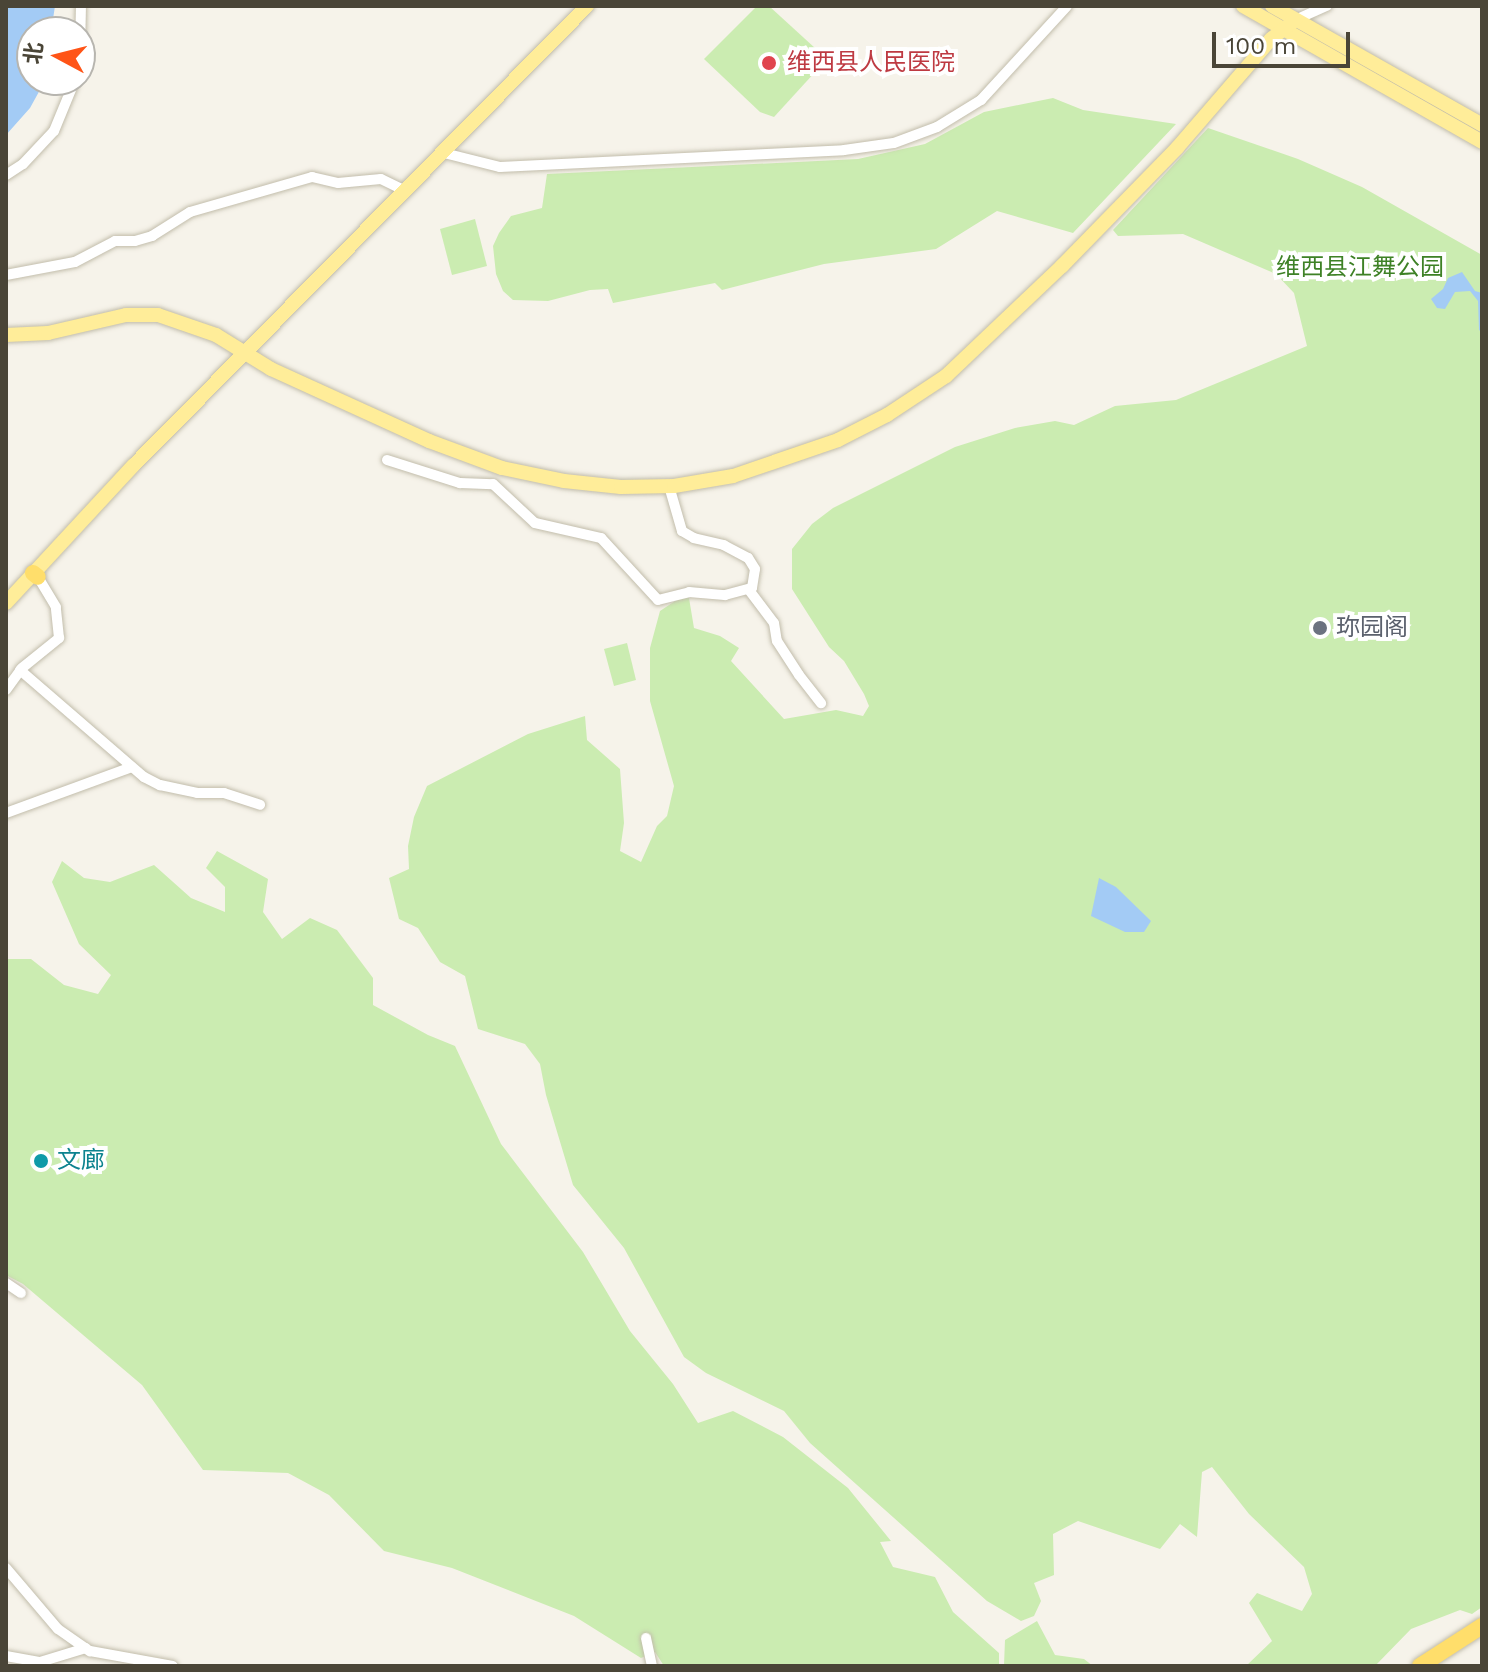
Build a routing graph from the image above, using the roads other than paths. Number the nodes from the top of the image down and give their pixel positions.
1 (587, 6) edge
2 (1067, 6) edge
3 (1243, 6) edge
4 (1272, 6) edge
5 (1306, 6) edge
6 (1327, 6) edge
7 (1289, 24) junction
8 (68, 96) edge
9 (1482, 125) edge
10 (1482, 142) edge
11 (444, 153) junction
12 (6, 175) edge
13 (406, 191) junction
14 (6, 275) edge
15 (6, 335) edge
16 (246, 356) junction
17 (387, 460) dead end
18 (669, 486) junction
19 (35, 575) junction
20 (749, 590) junction
21 (6, 603) edge
22 (6, 613) edge
23 (20, 670) junction
24 (6, 690) edge
25 (821, 703) dead end
26 (132, 767) junction
27 (260, 805) dead end
28 (6, 813) edge
29 (6, 1283) edge
30 (21, 1293) dead end
31 (6, 1568) edge
32 (1482, 1626) edge
33 (646, 1638) dead end
34 (86, 1648) junction
35 (6, 1656) edge
36 (173, 1666) edge
37 (652, 1666) edge
38 (1420, 1666) edge

1 - 11 main road
2 - 11 street
3 - 7 main road
4 - 7 main road
5 - 7 street
6 - 7 street
7 - 9 main road
7 - 10 main road
7 - 18 main road
8 - 12 street
11 - 13 main road
13 - 14 street
13 - 16 main road
15 - 16 main road
16 - 18 main road
16 - 19 main road
17 - 20 street
18 - 20 street
19 - 21 main road
19 - 22 main road
19 - 23 street
20 - 25 street
23 - 24 street
23 - 26 street
26 - 27 street
26 - 28 street
29 - 30 street
31 - 34 street
32 - 38 highway
33 - 37 street
34 - 35 street
34 - 36 street

